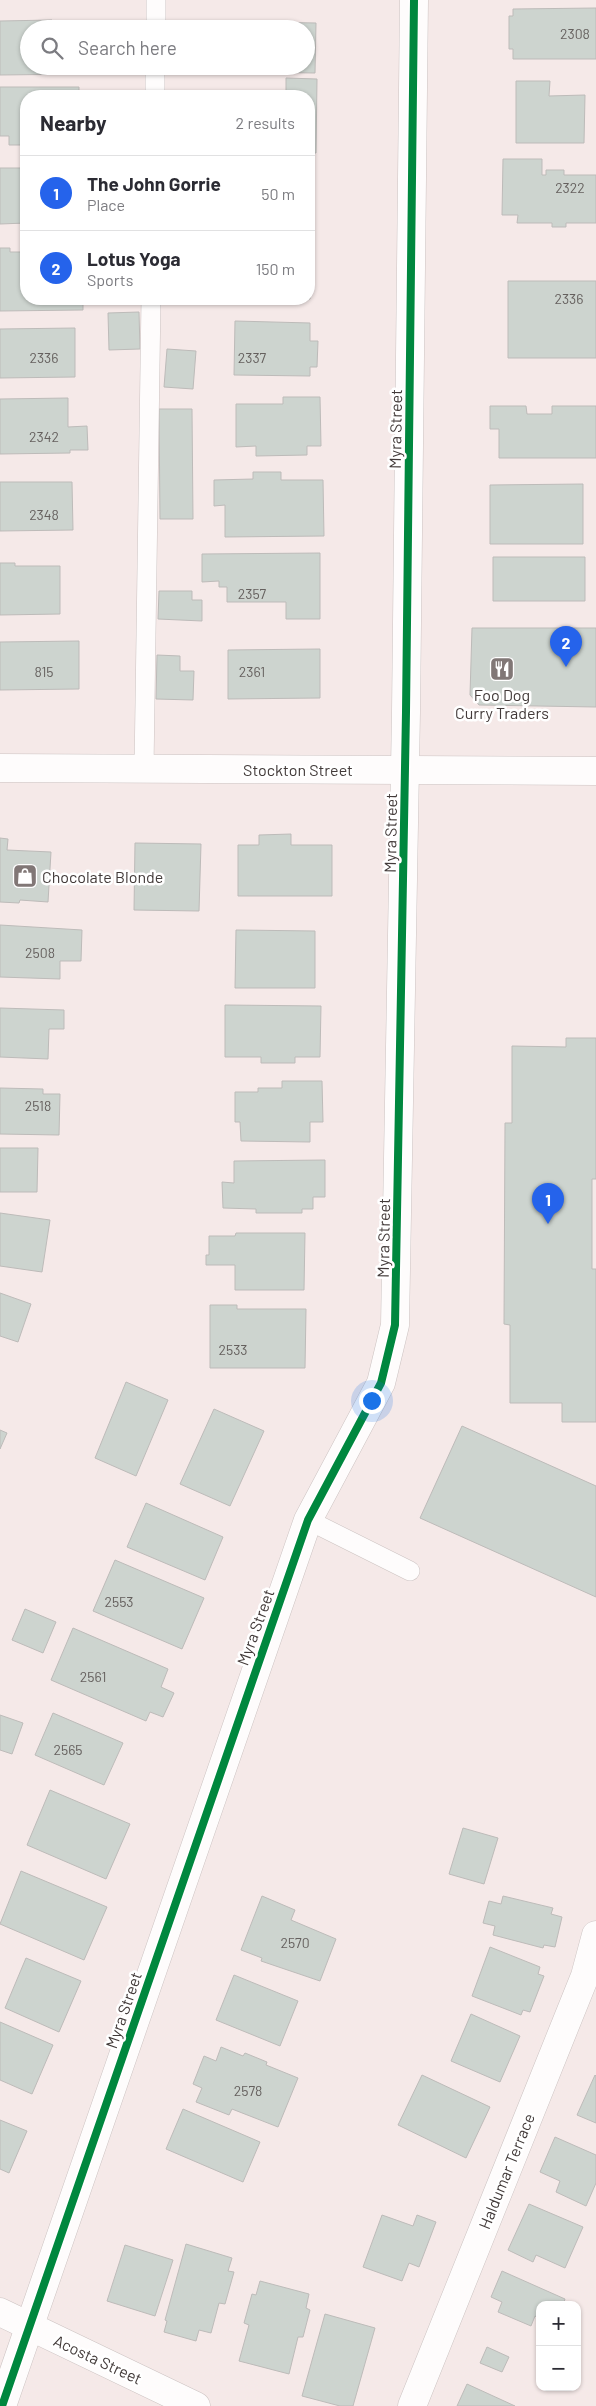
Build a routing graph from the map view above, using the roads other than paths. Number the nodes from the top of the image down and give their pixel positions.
1 (156, 0) edge
2 (414, 0) edge
3 (156, 20) edge
4 (155, 75) edge
5 (154, 90) edge
6 (151, 305) edge
7 (0, 768) edge
8 (144, 769) junction
9 (404, 770) junction
10 (596, 771) edge
11 (308, 1520) junction
12 (410, 1571) dead end
13 (596, 1935) edge
14 (0, 2312) edge
15 (29, 2326) junction
16 (2, 2406) edge
17 (196, 2406) edge
18 (412, 2406) edge

1 - 3 lane
2 - 9 street, Myra Street
4 - 5 lane
6 - 8 lane
7 - 8 street, Stockton Street
8 - 9 street, Stockton Street
9 - 10 street, Stockton Street
9 - 11 street, Myra Street
11 - 12 lane
11 - 15 street, Myra Street
13 - 18 street, Haldumar Terrace
14 - 15 street, Acosta Street
15 - 16 street, Myra Street
15 - 17 street, Acosta Street

